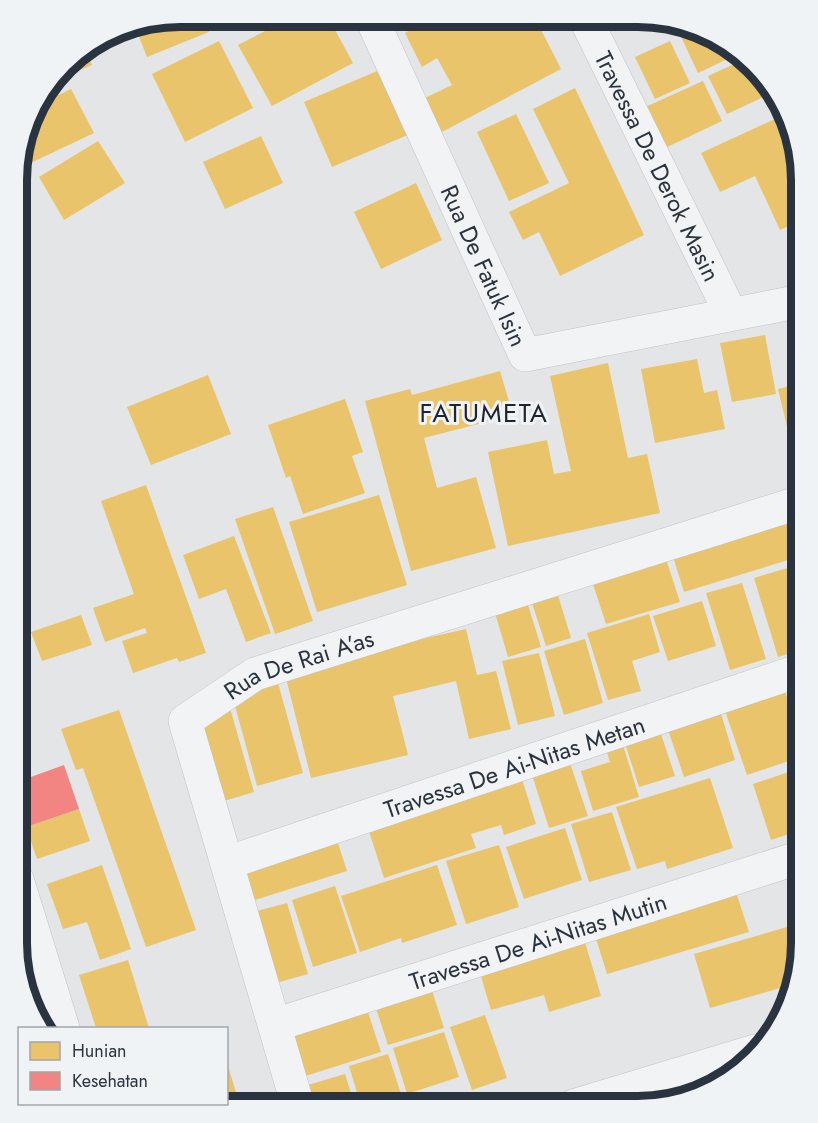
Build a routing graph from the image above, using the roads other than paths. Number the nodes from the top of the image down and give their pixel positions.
1 (376, 27) edge
2 (589, 27) edge
3 (791, 303) edge
4 (731, 314) junction
5 (791, 505) edge
6 (791, 673) edge
7 (791, 860) edge
8 (227, 863) junction
9 (27, 929) edge
10 (38, 984) edge
11 (275, 1025) junction
12 (62, 1027) edge
13 (742, 1055) edge
14 (295, 1096) edge
15 (606, 1096) edge

1 - 4 street, Rua De Fatuk Isin
2 - 4 street, Travessa De Derok Masin
3 - 4 street, Rua De Fatuk Isin
5 - 8 street, Rua De Rai A’as
6 - 8 street, Travessa De Ai-Nitas Metan
7 - 11 street, Travessa De Ai-Nitas Mutin
8 - 11 street, Rua De Rai A’as
9 - 10 street
10 - 12 street
11 - 14 street, Rua De Rai A’as
13 - 15 street

